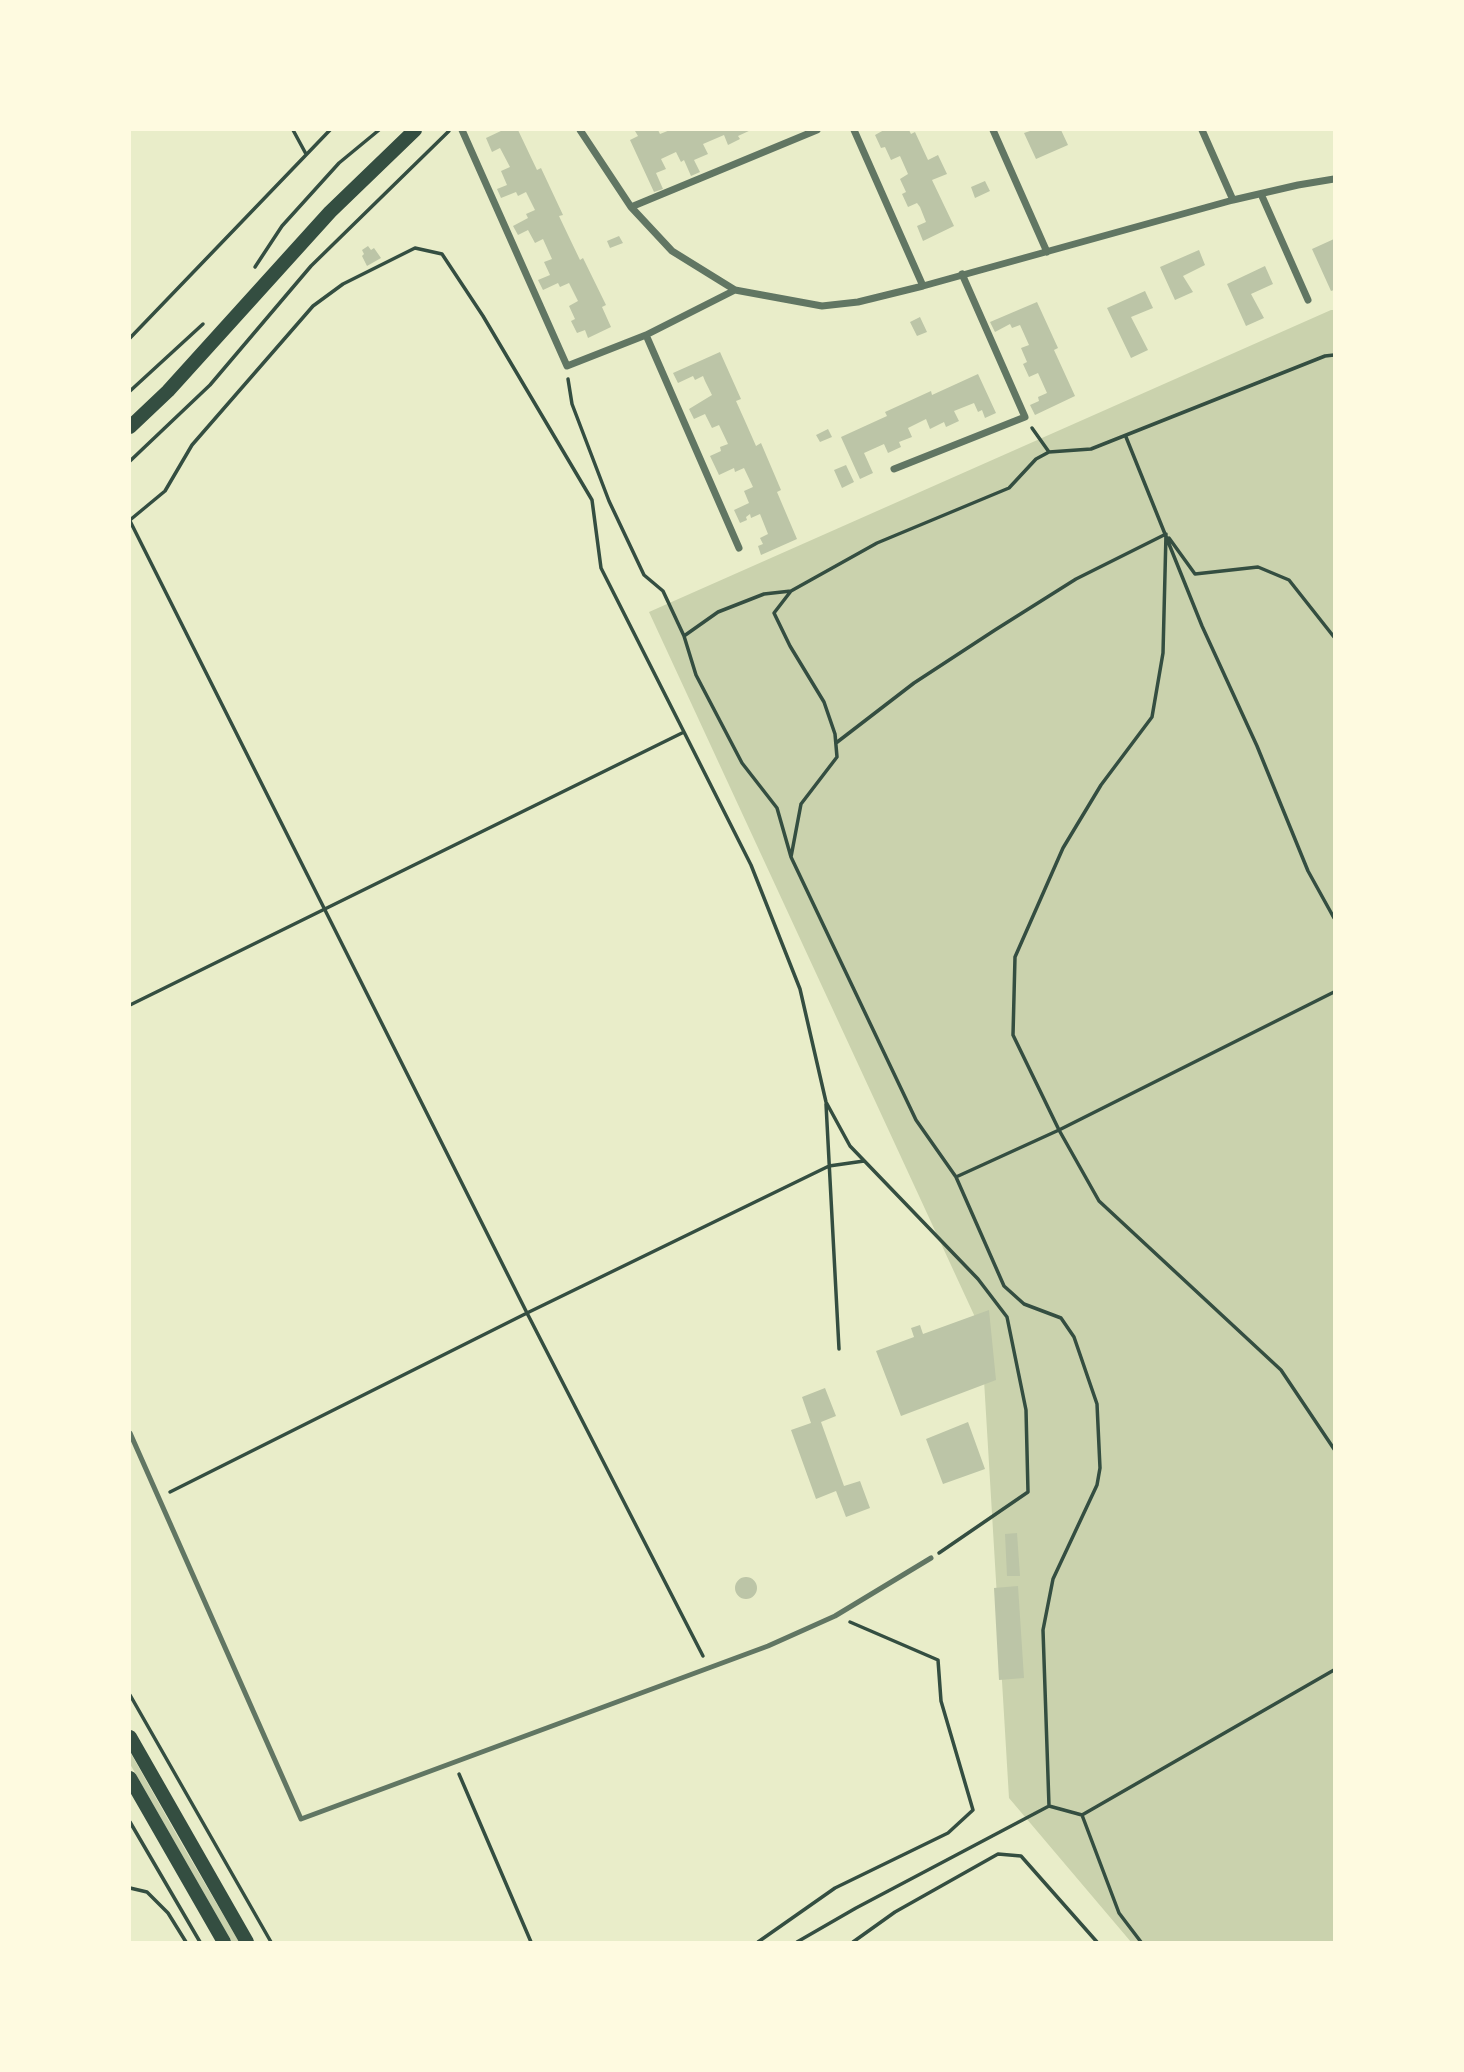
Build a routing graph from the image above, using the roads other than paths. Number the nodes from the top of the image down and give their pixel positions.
1 (415, 130) edge
2 (462, 130) edge
3 (580, 130) edge
4 (817, 130) edge
5 (854, 130) edge
6 (993, 130) edge
7 (1202, 130) edge
8 (1335, 179) edge
9 (1261, 194) junction
10 (1233, 200) junction
11 (631, 207) junction
12 (1048, 252) junction
13 (962, 274) junction
14 (923, 286) junction
15 (735, 290) junction
16 (1308, 300) dead end
17 (646, 335) junction
18 (130, 427) edge
19 (894, 469) dead end
20 (739, 548) dead end
21 (130, 1433) edge
22 (931, 1558) road end
23 (130, 1737) edge
24 (130, 1778) edge
25 (224, 1942) edge
26 (247, 1942) edge

1 - 18 main road
2 - 17 street
3 - 11 street
4 - 11 street
5 - 14 street
6 - 12 street
7 - 10 street
8 - 9 street
9 - 10 street
9 - 16 street
10 - 12 street
11 - 15 street
12 - 13 street
13 - 14 street
13 - 19 street
14 - 15 street
15 - 17 street
17 - 20 street
21 - 22 lane
23 - 26 main road
24 - 25 main road

